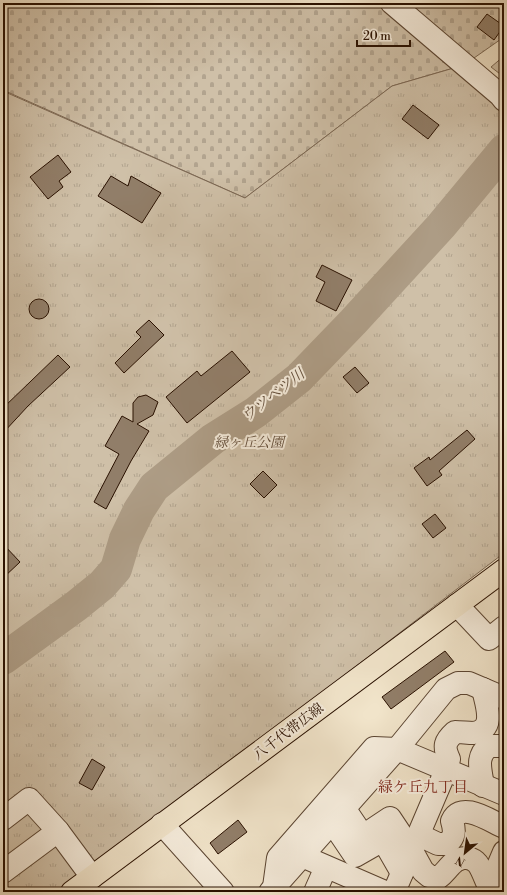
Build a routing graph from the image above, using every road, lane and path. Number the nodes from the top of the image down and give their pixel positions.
1 (392, 3) edge
2 (504, 100) edge
3 (504, 570) edge
4 (457, 605) junction
5 (504, 627) edge
6 (483, 689) junction
7 (504, 698) edge
8 (504, 746) edge
9 (397, 750) junction
10 (446, 770) junction
11 (483, 786) junction
12 (504, 794) edge
13 (338, 815) junction
14 (3, 819) edge
15 (162, 824) junction
16 (504, 827) edge
17 (58, 831) junction
18 (415, 843) junction
19 (504, 852) edge
20 (302, 856) junction
21 (326, 867) junction
22 (3, 872) edge
23 (92, 877) junction
24 (398, 882) edge
25 (272, 890) edge
26 (375, 890) edge
27 (488, 890) edge
28 (72, 892) edge
29 (223, 892) edge
30 (315, 892) edge

1 - 2 street
3 - 4 main road, 八千代帯広線
4 - 5 street
4 - 15 main road, 八千代帯広線
6 - 7 street
6 - 9 street
6 - 10 street
8 - 11 street
9 - 10 street
9 - 13 street
9 - 25 street
10 - 11 street
10 - 18 street
11 - 12 street
13 - 18 street
13 - 20 street
13 - 24 street
14 - 17 street
15 - 23 main road, 八千代帯広線
15 - 29 street
16 - 18 street
17 - 22 street
17 - 23 street
18 - 24 street
18 - 27 street
19 - 27 street
20 - 21 street
20 - 25 street
21 - 26 street
21 - 30 street
23 - 28 main road, 八千代帯広線

